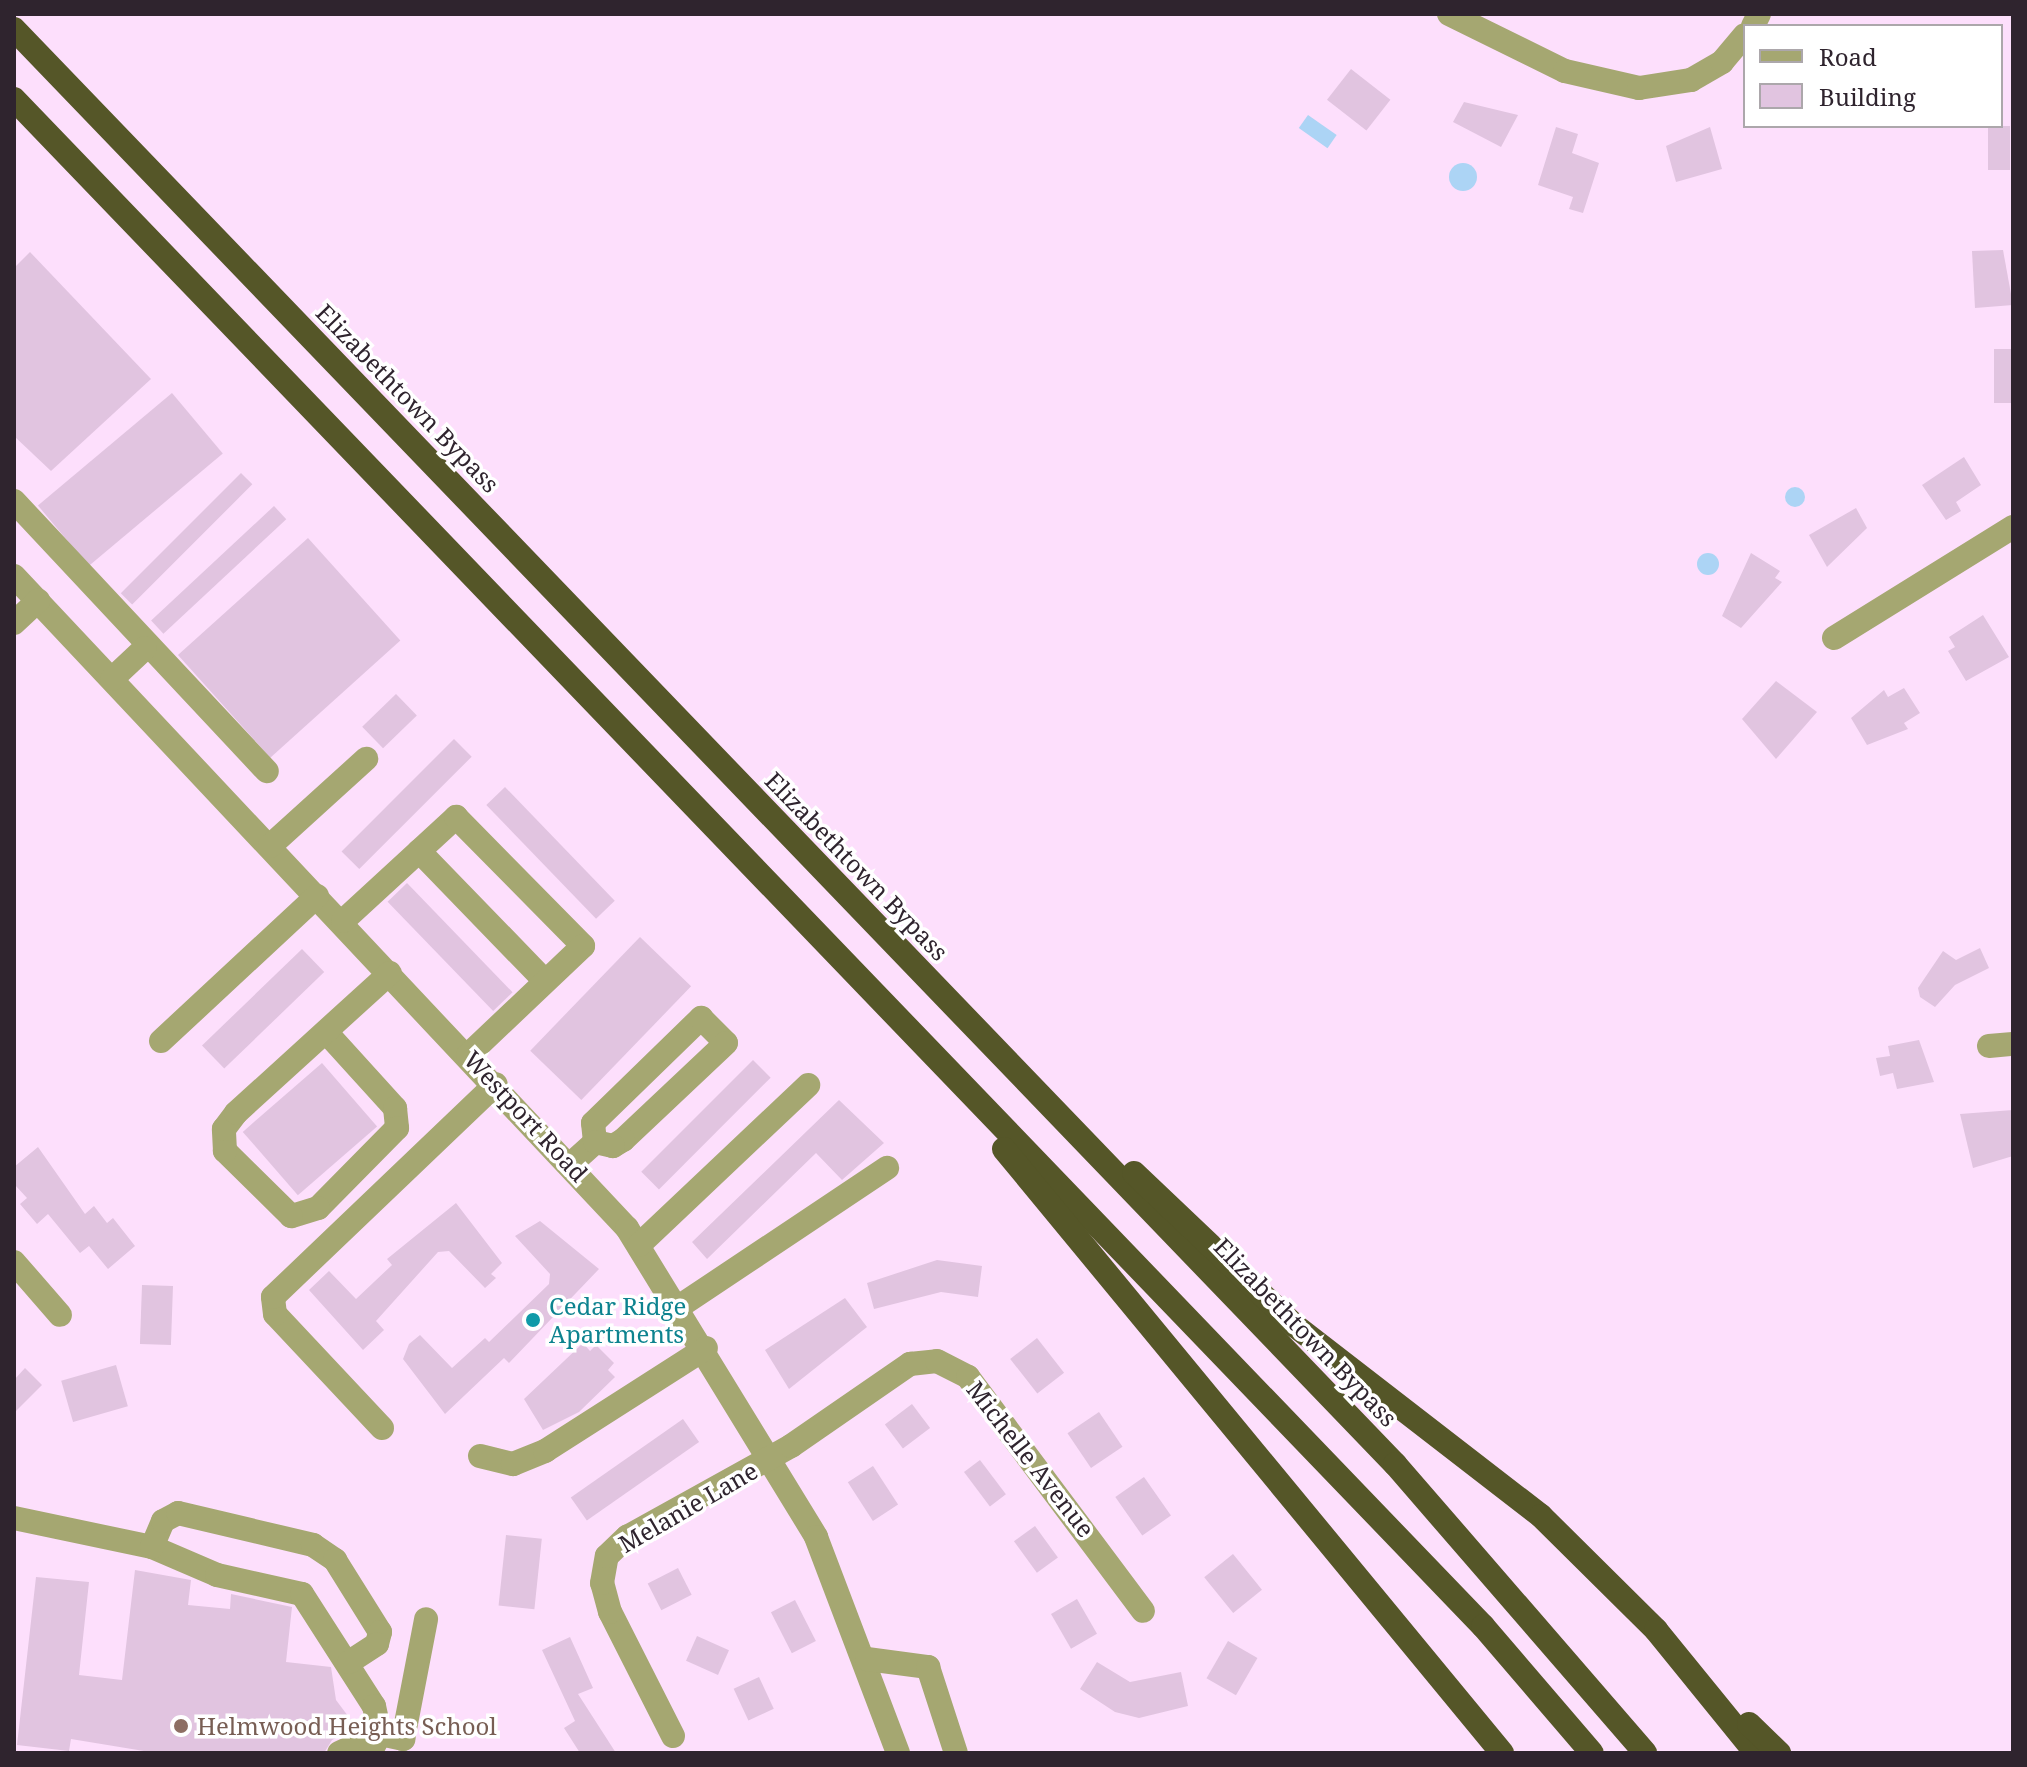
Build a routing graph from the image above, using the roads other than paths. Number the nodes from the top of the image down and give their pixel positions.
1 (1449, 14) edge
2 (14, 29) edge
3 (1743, 37) edge
4 (14, 99) edge
5 (14, 501) edge
6 (2013, 527) edge
7 (14, 576) edge
8 (38, 601) junction
9 (14, 623) edge
10 (1834, 638) dead end
11 (145, 648) junction
12 (112, 679) junction
13 (366, 759) dead end
14 (267, 771) dead end
15 (270, 846) junction
16 (419, 851) junction
17 (317, 896) junction
18 (343, 921) junction
19 (893, 944) junction
20 (390, 973) junction
21 (545, 981) junction
22 (326, 1032) junction
23 (161, 1041) dead end
24 (921, 1043) junction
25 (468, 1055) junction
26 (496, 1084) junction
27 (808, 1085) dead end
28 (595, 1142) junction
29 (572, 1163) junction
30 (887, 1168) dead end
31 (639, 1245) junction
32 (14, 1262) edge
33 (680, 1306) junction
34 (60, 1315) dead end
35 (706, 1348) junction
36 (382, 1428) dead end
37 (480, 1456) dead end
38 (773, 1457) junction
39 (14, 1518) edge
40 (152, 1547) junction
41 (1143, 1611) dead end
42 (426, 1619) dead end
43 (1656, 1630) junction
44 (867, 1659) junction
45 (349, 1662) junction
46 (1464, 1713) junction
47 (673, 1736) dead end
48 (375, 1743) edge
49 (339, 1753) edge
50 (898, 1753) edge
51 (956, 1753) edge
52 (1489, 1753) edge
53 (1502, 1753) edge
54 (1592, 1753) edge
55 (1645, 1753) edge
56 (1756, 1753) edge
57 (1779, 1753) edge

1 - 3 street
2 - 19 highway, Elizabethtown Bypass
4 - 24 highway
5 - 11 street
6 - 10 street
7 - 8 street, Westport Road
8 - 9 street
8 - 12 street, Westport Road
11 - 12 street
11 - 14 street
12 - 15 street, Westport Road
13 - 15 street
15 - 17 street, Westport Road
16 - 18 street
16 - 21 street
16 - 21 street
17 - 18 street, Westport Road
17 - 23 street
18 - 20 street, Westport Road
19 - 43 highway
19 - 55 highway, Elizabethtown Bypass
20 - 22 street
20 - 25 street, Westport Road
21 - 25 street
22 - 22 street
24 - 46 highway
24 - 54 highway
25 - 26 street, Westport Road
26 - 29 street, Westport Road
26 - 36 street
27 - 31 street
28 - 28 street
28 - 29 street
29 - 31 street, Westport Road
30 - 33 street
31 - 33 street, Westport Road
32 - 34 street
33 - 35 street, Westport Road
35 - 37 street
35 - 38 street, Westport Road
38 - 41 street, Michelle Avenue
38 - 44 street, Westport Road
38 - 47 street, Melanie Lane
39 - 40 street
40 - 45 street
40 - 45 street
42 - 48 street
43 - 56 highway
43 - 57 highway
44 - 50 street, Westport Road
44 - 51 street
45 - 48 street
46 - 52 highway
46 - 53 highway
48 - 49 street

